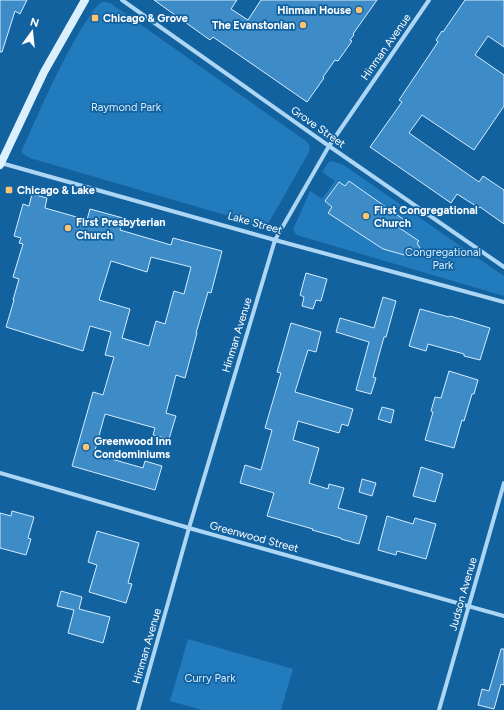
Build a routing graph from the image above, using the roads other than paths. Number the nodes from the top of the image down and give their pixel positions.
1 (86, 0) edge
2 (122, 0) edge
3 (429, 0) edge
4 (328, 146) junction
5 (0, 163) edge
6 (275, 240) junction
7 (504, 267) edge
8 (504, 302) edge
9 (0, 473) edge
10 (504, 483) edge
11 (189, 528) junction
12 (468, 605) junction
13 (504, 616) edge
14 (138, 710) edge
15 (439, 710) edge

1 - 5 main road
2 - 4 street, Grove Street
3 - 4 street, Hinman Avenue
4 - 6 street, Hinman Avenue
4 - 7 street, Grove Street
5 - 6 street, Lake Street
6 - 8 street, Lake Street
6 - 11 street, Hinman Avenue
9 - 11 street, Greenwood Street
10 - 12 street, Judson Avenue
11 - 12 street, Greenwood Street
11 - 14 street, Hinman Avenue
12 - 13 street, Greenwood Street
12 - 15 street, Judson Avenue

